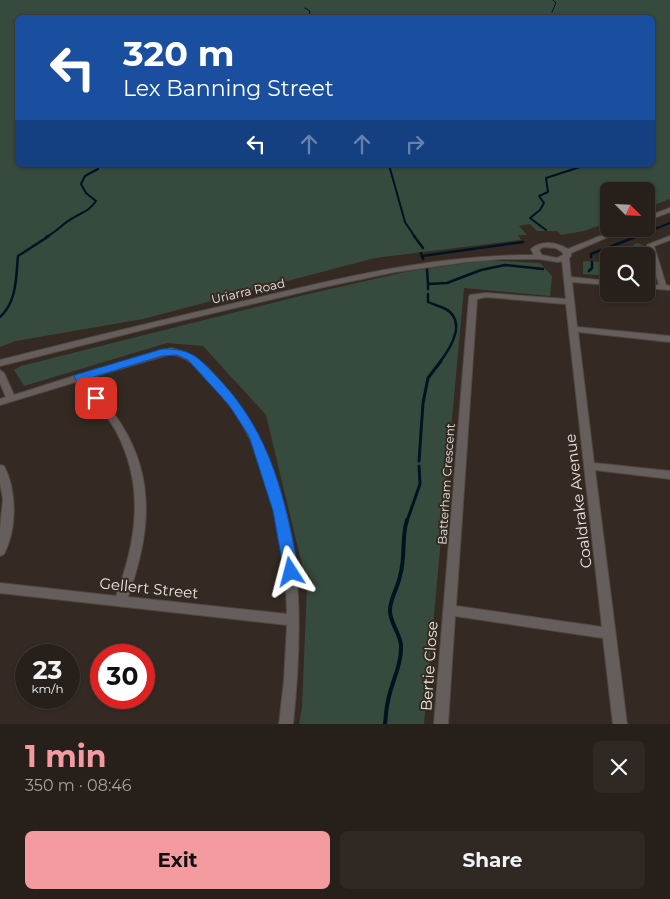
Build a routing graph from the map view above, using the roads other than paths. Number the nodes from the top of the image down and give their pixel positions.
1 (670, 210) edge
2 (655, 216) edge
3 (602, 238) edge
4 (670, 238) edge
5 (593, 242) junction
6 (558, 246) junction
7 (537, 254) junction
8 (566, 255) junction
9 (552, 260) junction
10 (567, 277) junction
11 (600, 282) edge
12 (666, 287) edge
13 (570, 302) junction
14 (573, 330) junction
15 (670, 339) edge
16 (0, 364) edge
17 (0, 373) edge
18 (80, 377) junction
19 (11, 398) junction
20 (0, 402) edge
21 (589, 466) junction
22 (0, 469) edge
23 (670, 476) edge
24 (0, 551) edge
25 (0, 588) edge
26 (120, 601) junction
27 (449, 610) junction
28 (294, 620) junction
29 (608, 633) junction
30 (286, 724) edge
31 (441, 724) edge
32 (620, 724) edge

1 - 2 street
3 - 5 street
4 - 12 street
5 - 6 street
5 - 8 street
6 - 7 street
6 - 8 street
7 - 9 street
7 - 16 street, Uriarra Road
8 - 9 street
8 - 10 street, Coaldrake Avenue
9 - 10 street
10 - 11 street
10 - 13 street, Coaldrake Avenue
13 - 14 street, Coaldrake Avenue
13 - 27 street, Batterham Crescent
14 - 15 street
14 - 21 street, Coaldrake Avenue
17 - 19 street
18 - 19 street
18 - 26 street
18 - 28 street
19 - 20 street
21 - 23 street
21 - 29 street, Coaldrake Avenue
22 - 24 street
25 - 26 street, Gellert Street
26 - 28 street, Gellert Street
27 - 29 street
27 - 31 street, Bertie Close
28 - 30 street
29 - 32 street, Coaldrake Avenue

